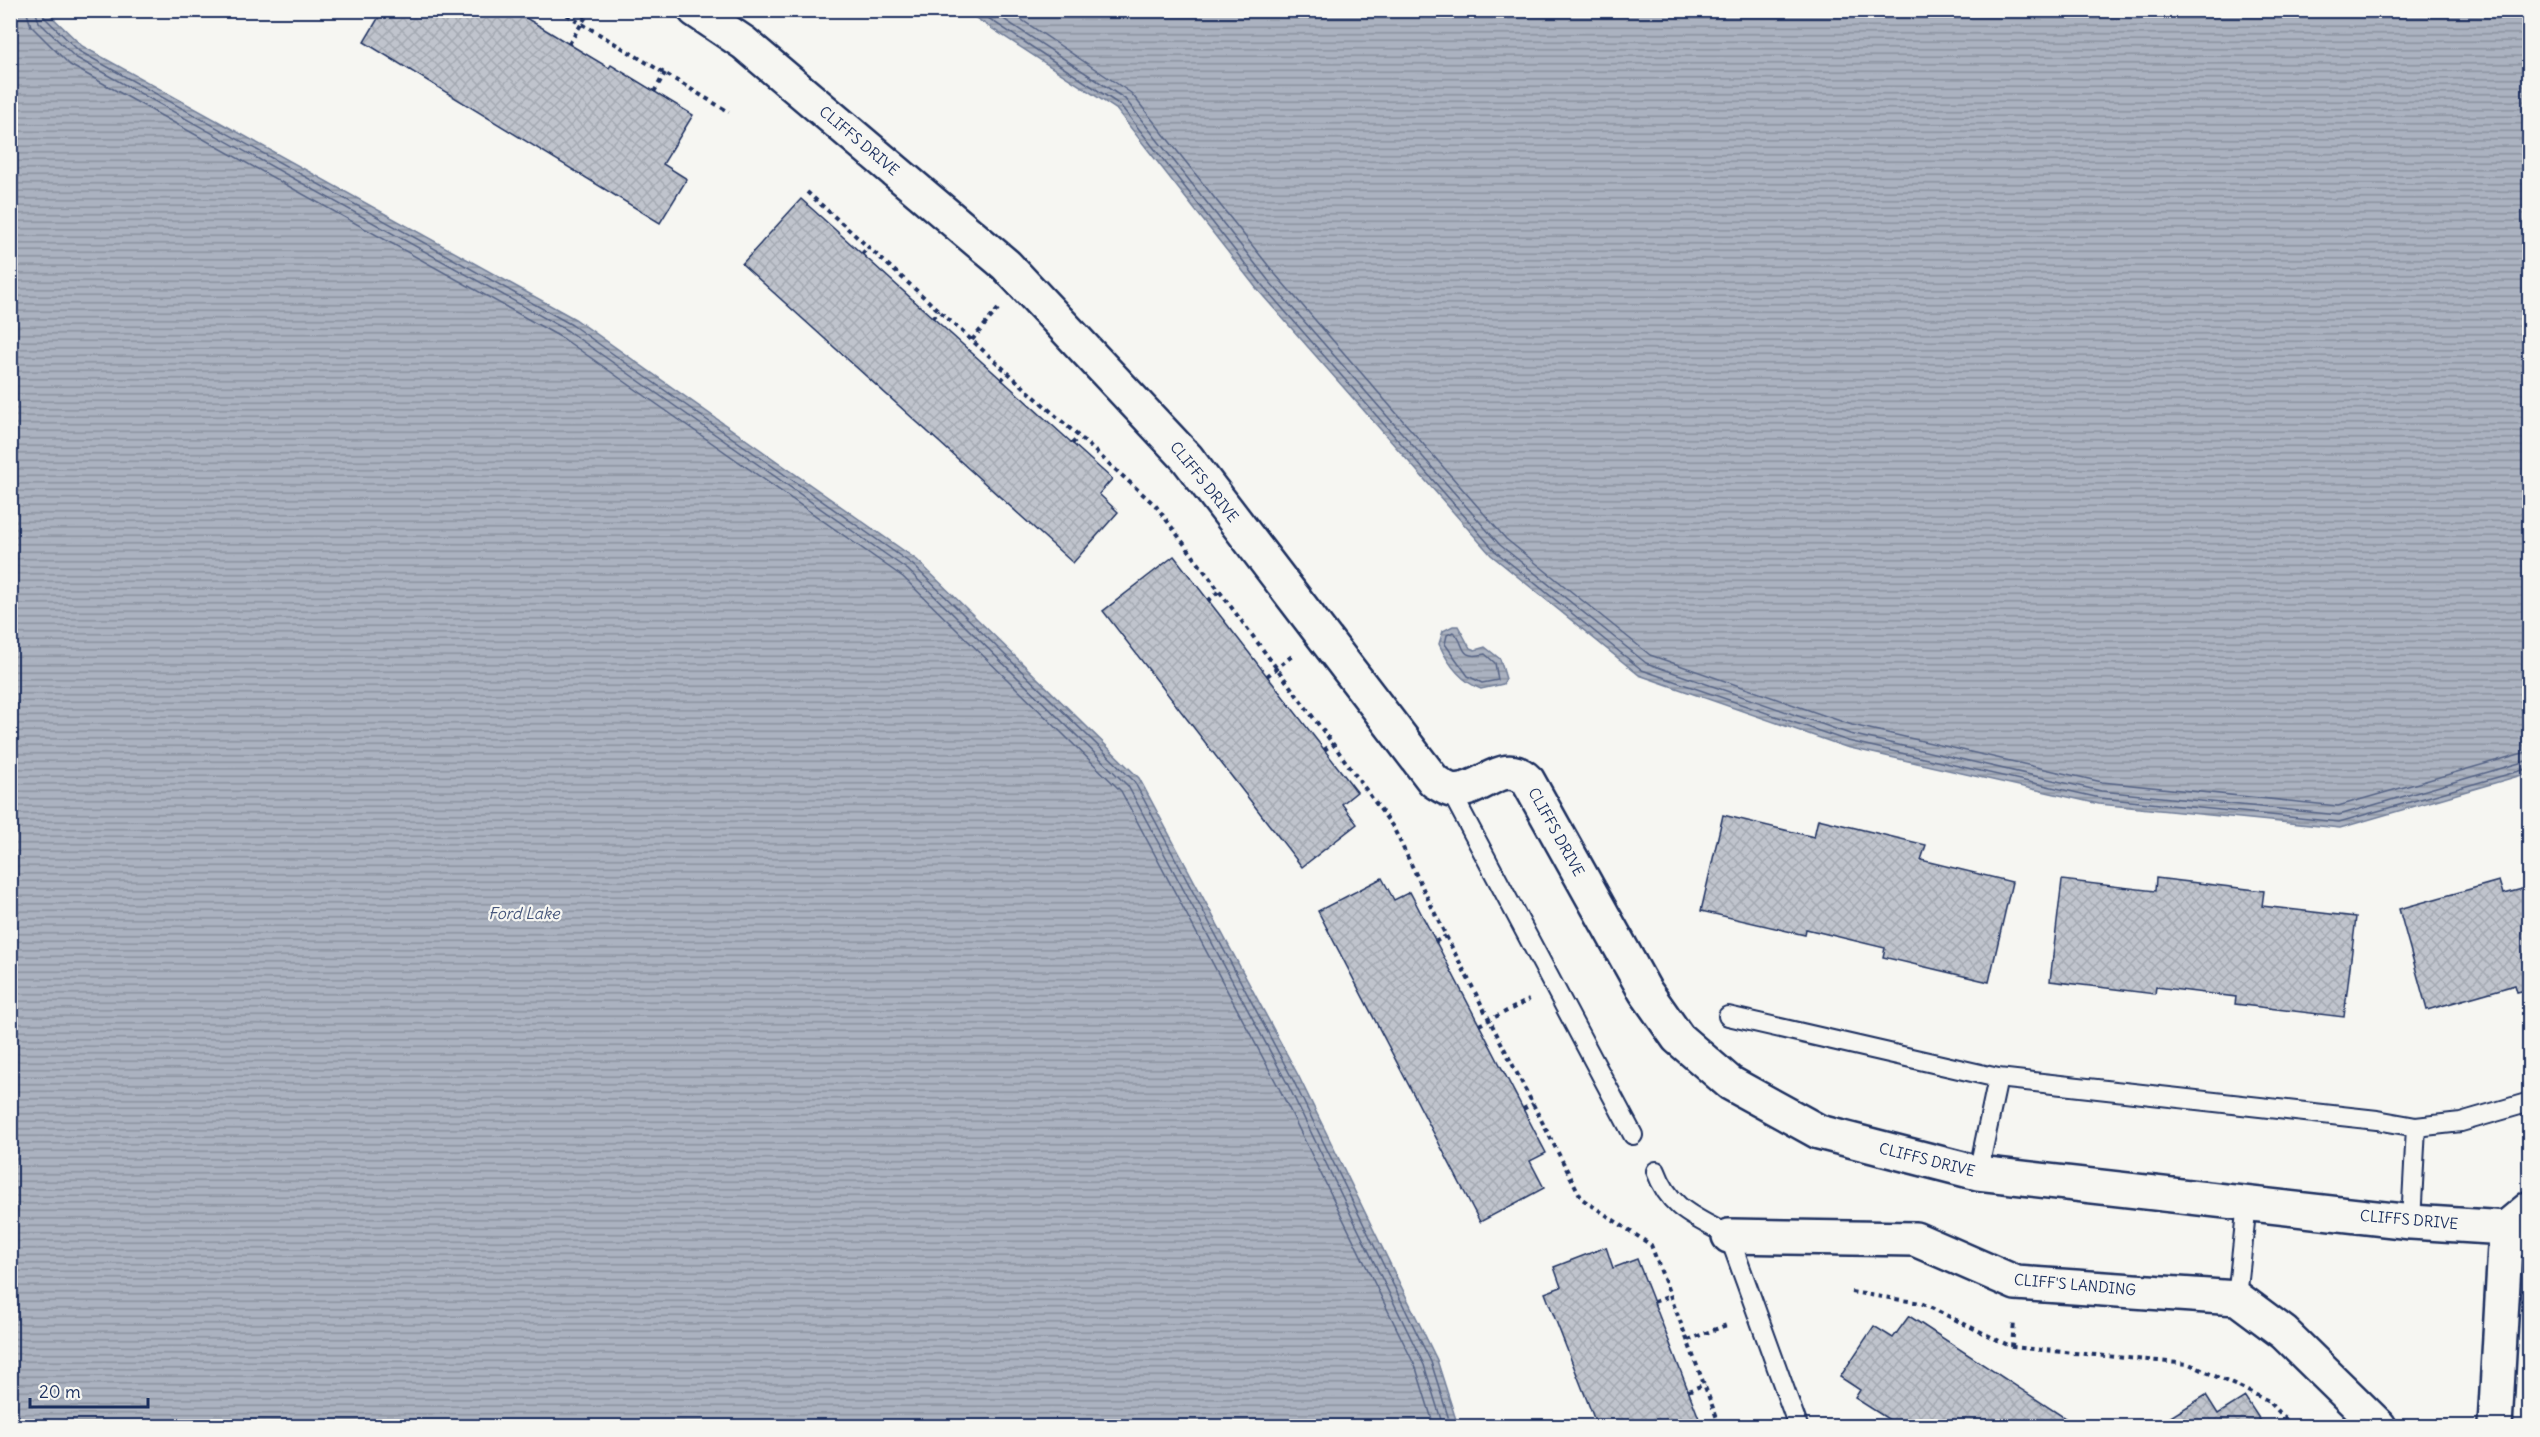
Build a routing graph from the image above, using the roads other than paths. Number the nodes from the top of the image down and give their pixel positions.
1 (695, 10) edge
2 (735, 10) edge
3 (744, 43) junction
4 (1450, 790) junction
5 (1728, 1016) dead end
6 (1998, 1078) junction
7 (2529, 1102) edge
8 (2416, 1127) junction
9 (1634, 1135) dead end
10 (1656, 1172) dead end
11 (1978, 1173) junction
12 (2247, 1203) junction
13 (2411, 1222) junction
14 (2522, 1226) edge
15 (1729, 1236) junction
16 (2237, 1298) junction
17 (1798, 1426) edge
18 (2379, 1426) edge
19 (2495, 1426) edge

1 - 3 street, CLIFFS DRIVE
2 - 3 street
3 - 4 street, CLIFFS DRIVE
4 - 9 lane
4 - 11 street, CLIFFS DRIVE
5 - 6 lane
6 - 8 lane
6 - 11 lane
7 - 8 lane
8 - 13 lane
10 - 15 lane
11 - 12 street, CLIFFS DRIVE
12 - 13 street, CLIFFS DRIVE
12 - 16 lane
13 - 14 street, CLIFFS DRIVE
14 - 19 street
15 - 16 street, CLIFF'S LANDING
15 - 17 lane
16 - 18 street

